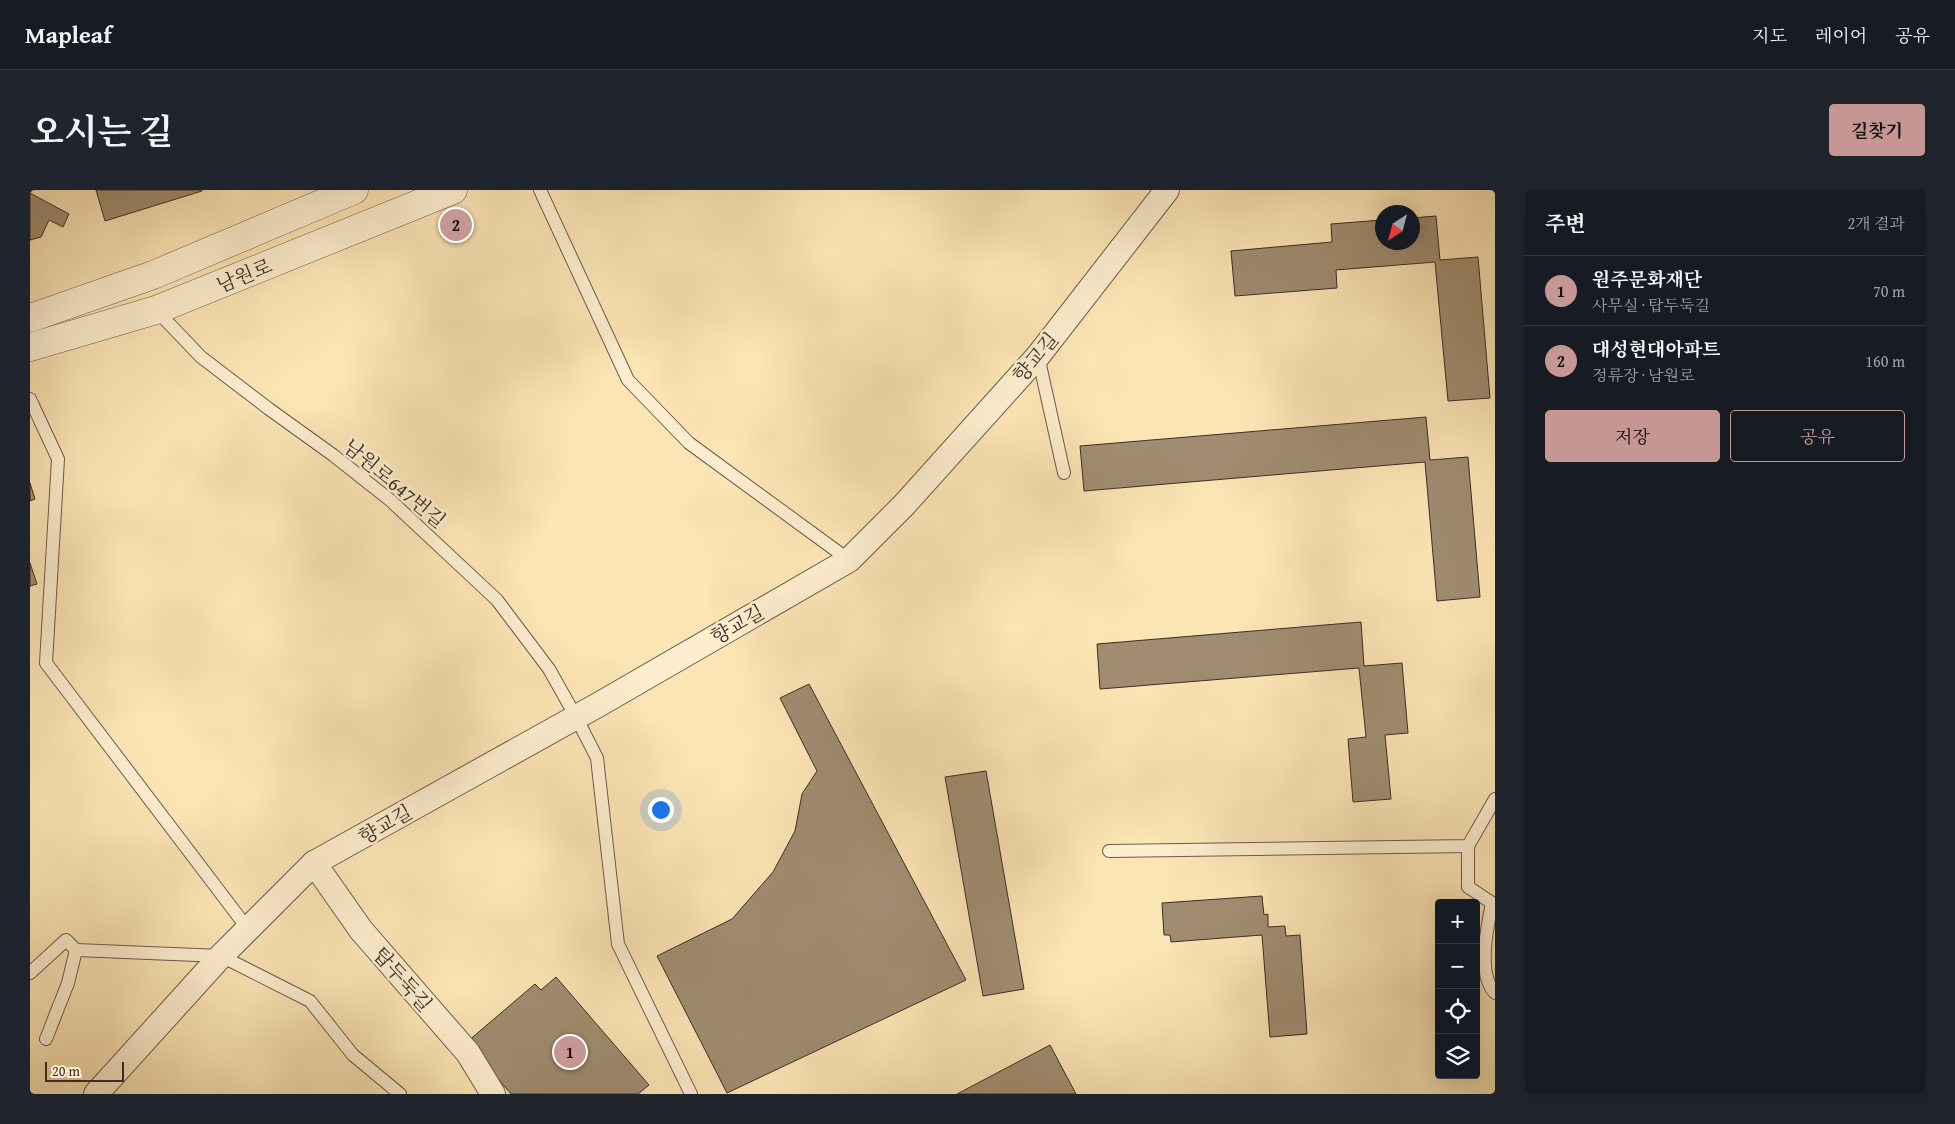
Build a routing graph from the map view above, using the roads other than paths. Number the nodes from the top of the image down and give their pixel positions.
1 (351, 190) edge
2 (453, 190) edge
3 (540, 190) edge
4 (1167, 190) edge
5 (156, 310) junction
6 (30, 318) edge
7 (30, 347) edge
8 (1038, 356) junction
9 (30, 400) edge
10 (1064, 473) dead end
11 (849, 560) junction
12 (576, 716) junction
13 (1495, 799) edge
14 (1468, 846) junction
15 (1109, 851) dead end
16 (314, 863) junction
17 (248, 929) junction
18 (1490, 931) edge
19 (76, 950) junction
20 (221, 956) junction
21 (30, 973) edge
22 (1495, 993) edge
23 (46, 1039) dead end
24 (96, 1094) edge
25 (400, 1094) edge
26 (494, 1094) edge
27 (691, 1094) edge

1 - 6 street, 남원로
2 - 5 street, 남원로
3 - 11 lane
4 - 8 street, 향교길
5 - 7 street, 남원로
5 - 12 lane, 남원로647번길
8 - 10 lane
8 - 11 street, 향교길
9 - 17 lane
11 - 12 street, 향교길
12 - 16 street, 향교길
12 - 27 lane, 남원로647번길
13 - 14 lane
14 - 15 lane
14 - 18 lane
16 - 17 street, 향교길
16 - 26 street, 탑두둑길
17 - 20 street, 향교길
18 - 22 lane
19 - 20 lane
19 - 21 lane
19 - 23 lane
20 - 24 street, 향교길
20 - 25 lane

